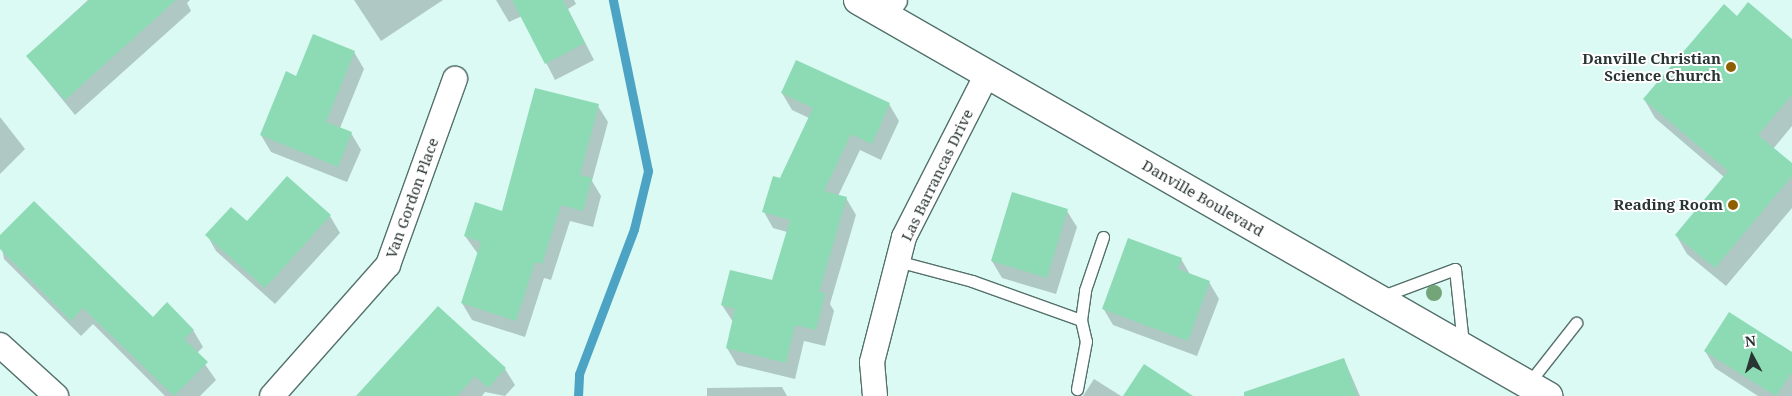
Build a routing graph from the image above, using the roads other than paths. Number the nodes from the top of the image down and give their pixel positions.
1 (858, 0) edge
2 (890, 6) edge
3 (987, 74) junction
4 (455, 80) dead end
5 (1103, 237) dead end
6 (897, 261) junction
7 (1378, 298) junction
8 (1082, 320) junction
9 (1576, 323) dead end
10 (0, 345) edge
11 (1464, 347) junction
12 (1077, 389) dead end
13 (1538, 390) edge
14 (56, 396) edge
15 (272, 396) edge
16 (874, 396) edge

1 - 2 main road, Danville Boulevard
2 - 3 main road, Danville Boulevard
3 - 6 street, Las Barrancas Drive
3 - 7 main road, Danville Boulevard
4 - 15 street, Van Gordon Place
5 - 8 lane
6 - 8 lane
6 - 16 street, Las Barrancas Drive
7 - 11 main road, Danville Boulevard
7 - 11 lane
8 - 12 lane
9 - 13 lane
10 - 14 street
11 - 13 main road, Danville Boulevard

